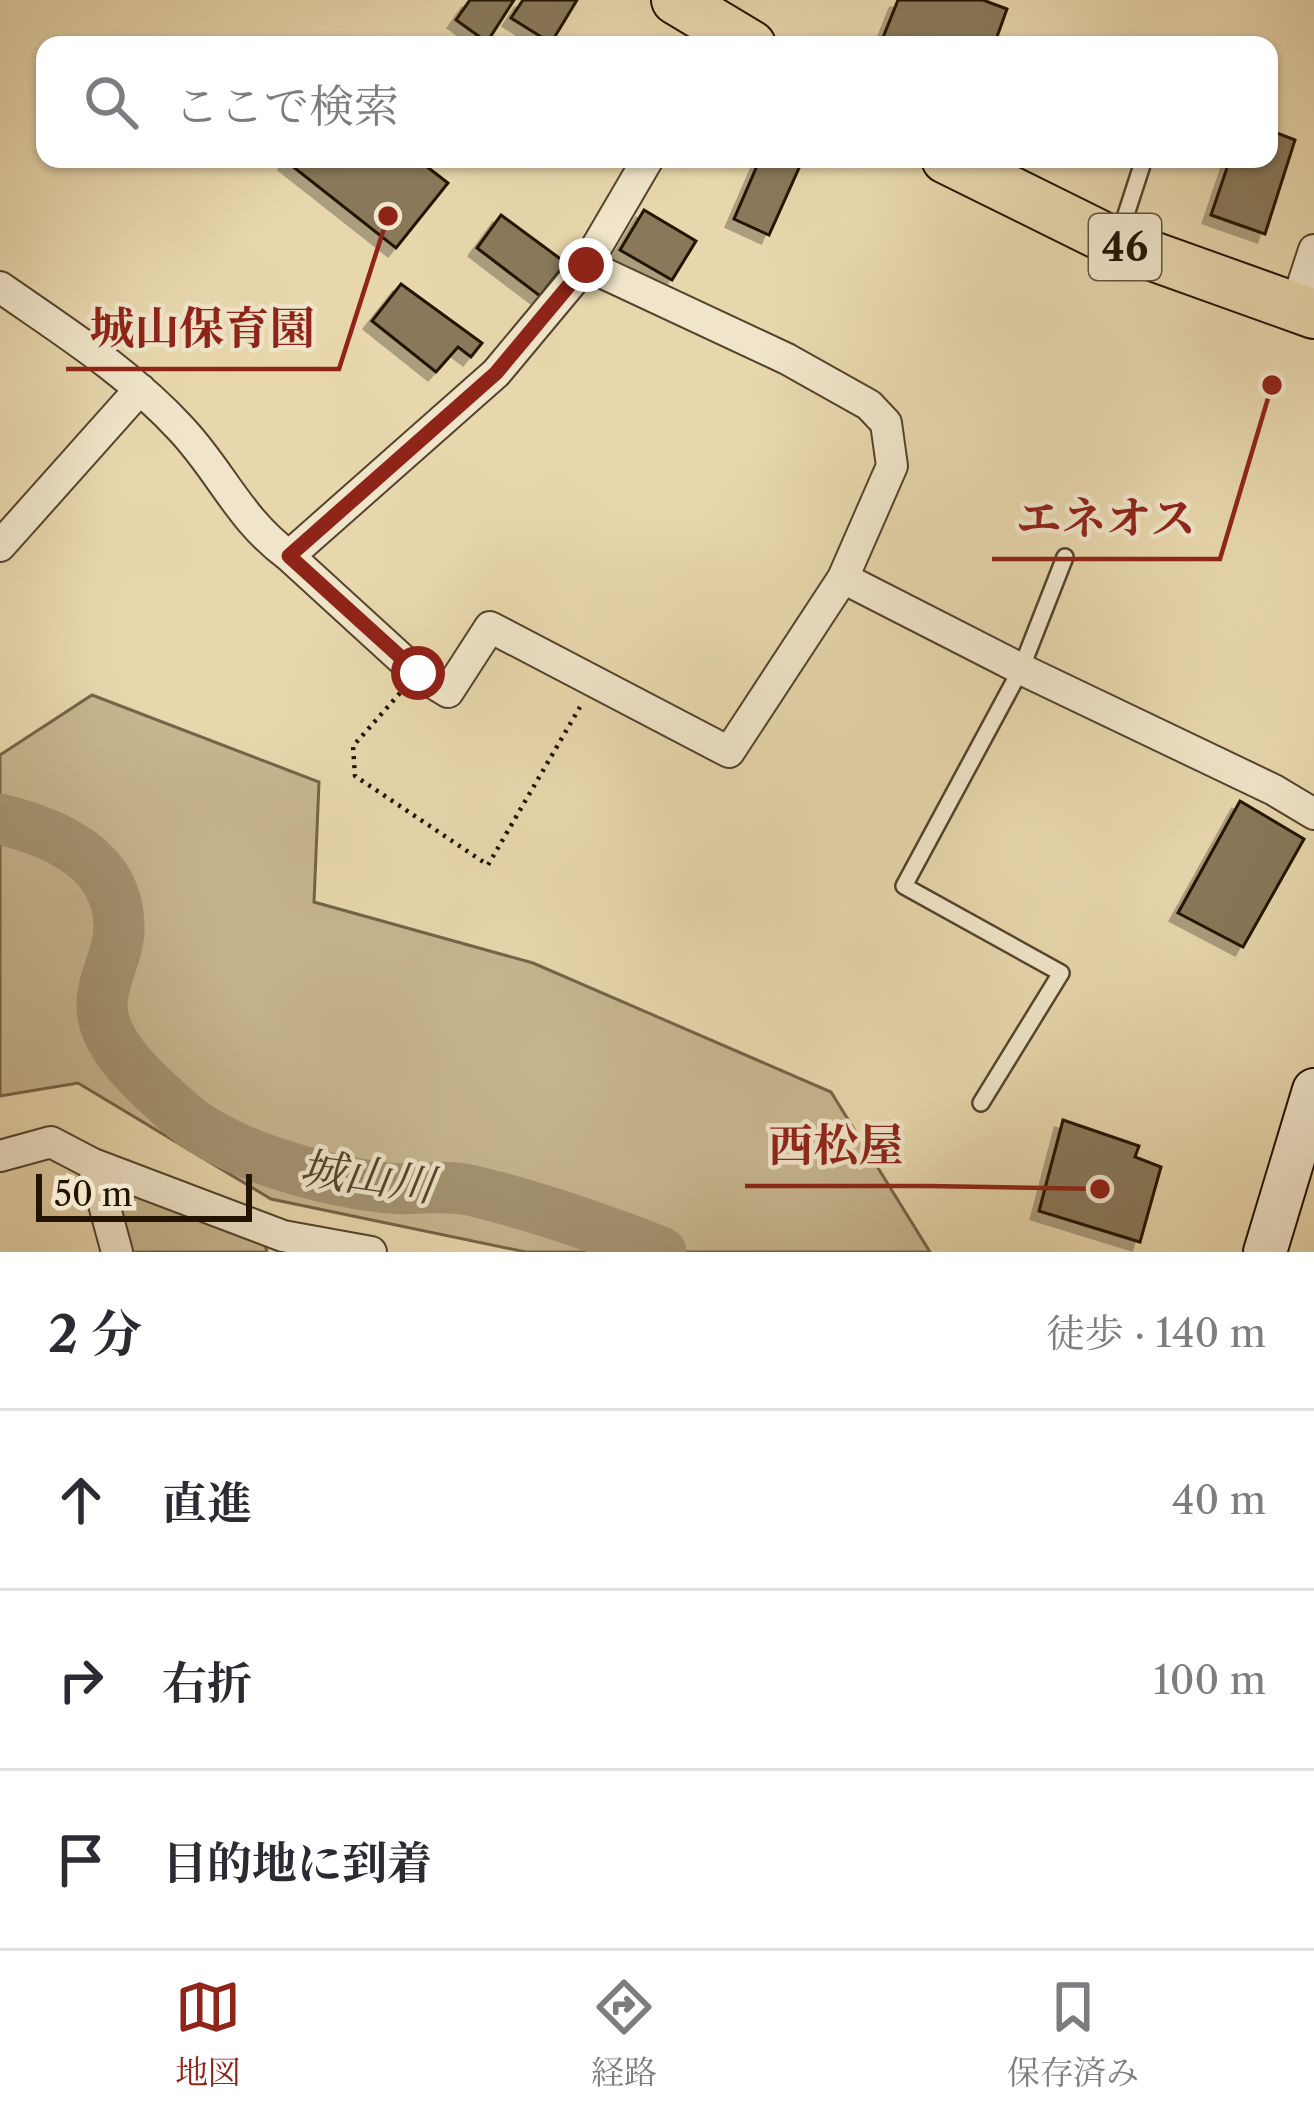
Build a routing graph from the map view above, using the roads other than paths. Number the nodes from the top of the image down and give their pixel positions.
1 (676, 0) edge
2 (736, 30) edge
3 (642, 168) edge
4 (964, 168) edge
5 (1141, 168) edge
6 (1116, 243) junction
7 (1314, 250) edge
8 (586, 265) junction
9 (0, 287) edge
10 (1305, 311) edge
11 (140, 389) junction
12 (0, 546) edge
13 (289, 556) junction
14 (1065, 557) dead end
15 (843, 578) junction
16 (1021, 669) junction
17 (1314, 814) edge
18 (1314, 1090) edge
19 (981, 1103) dead end
20 (0, 1156) edge
21 (93, 1164) junction
22 (285, 1244) edge
23 (117, 1252) edge
24 (371, 1252) edge
25 (1265, 1252) edge

1 - 2 main road
3 - 8 street
4 - 6 main road, 46
5 - 6 lane
6 - 10 main road, 46
7 - 10 street
8 - 13 street
8 - 15 street
9 - 11 street
11 - 12 street
11 - 13 street
13 - 15 street
14 - 16 lane
15 - 16 street
16 - 17 street
16 - 19 lane
18 - 25 street
20 - 21 street
21 - 22 street
21 - 23 street
22 - 24 street

